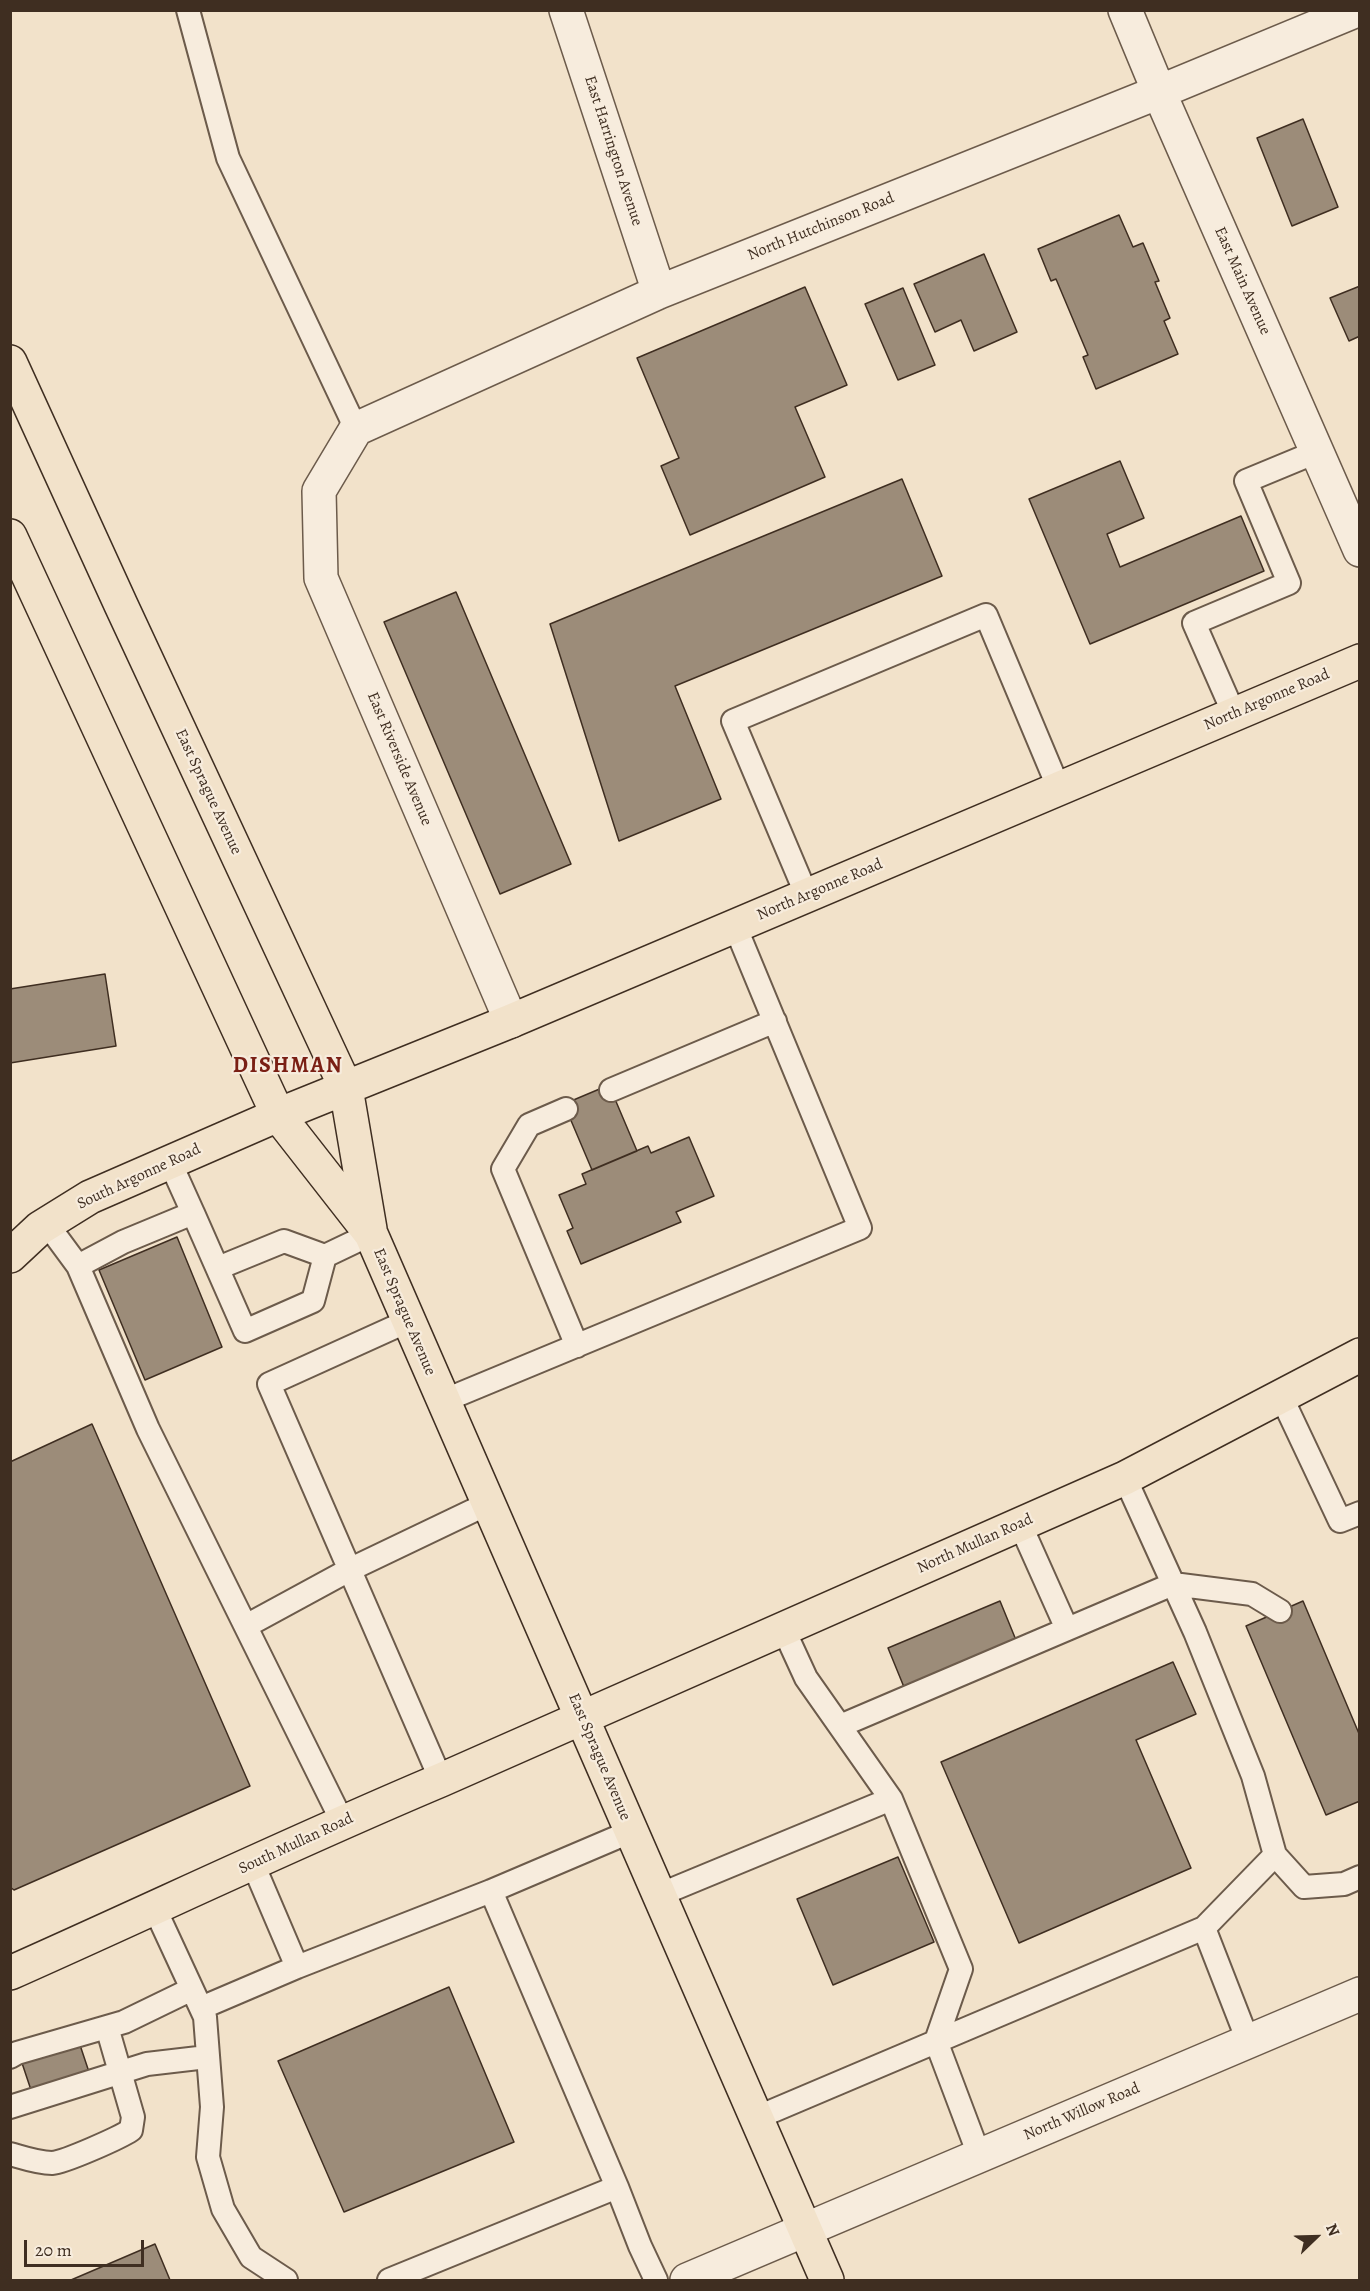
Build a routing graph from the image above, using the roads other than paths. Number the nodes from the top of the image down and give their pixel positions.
1 (188, 10) edge
2 (566, 10) edge
3 (1125, 10) edge
4 (1357, 10) edge
5 (1159, 92) junction
6 (659, 292) junction
7 (10, 362) edge
8 (356, 429) junction
9 (1316, 452) junction
10 (10, 536) edge
11 (1359, 550) edge
12 (1359, 661) edge
13 (1234, 714) junction
14 (1059, 789) junction
15 (807, 896) junction
16 (735, 926) junction
17 (511, 1021) junction
18 (775, 1021) junction
19 (346, 1088) junction
20 (611, 1090) dead end
21 (566, 1109) dead end
22 (278, 1115) junction
23 (170, 1162) junction
24 (193, 1213) junction
25 (46, 1224) junction
26 (371, 1234) junction
27 (10, 1256) edge
28 (325, 1256) junction
29 (78, 1266) junction
30 (218, 1268) junction
31 (408, 1321) junction
32 (576, 1346) junction
33 (1359, 1355) edge
34 (1281, 1396) junction
35 (443, 1401) junction
36 (1125, 1478) junction
37 (489, 1503) junction
38 (1359, 1514) edge
39 (1020, 1524) junction
40 (349, 1570) junction
41 (1173, 1584) junction
42 (1280, 1611) dead end
43 (246, 1626) junction
44 (783, 1628) junction
45 (1067, 1629) junction
46 (582, 1716) junction
47 (840, 1726) junction
48 (441, 1780) junction
49 (891, 1799) junction
50 (342, 1821) junction
51 (632, 1832) junction
52 (1275, 1855) junction
53 (253, 1864) junction
54 (1359, 1877) edge
55 (491, 1891) junction
56 (659, 1895) junction
57 (155, 1909) junction
58 (1204, 1928) junction
59 (297, 1967) junction
60 (10, 1973) edge
61 (1359, 1994) edge
62 (197, 1999) junction
63 (107, 2027) junction
64 (936, 2041) junction
65 (1248, 2041) junction
66 (10, 2057) edge
67 (207, 2057) junction
68 (120, 2072) junction
69 (10, 2107) edge
70 (756, 2118) junction
71 (10, 2154) edge
72 (979, 2155) junction
73 (617, 2187) junction
74 (804, 2230) junction
75 (286, 2280) edge
76 (389, 2280) edge
77 (656, 2280) edge
78 (687, 2280) edge
79 (826, 2280) edge

1 - 8 lane
2 - 6 street, East Harrington Avenue
3 - 5 street, East Main Avenue
4 - 5 street, North Hutchinson Road
5 - 6 street, North Hutchinson Road
5 - 9 street, East Main Avenue
6 - 8 street, North Hutchinson Road
7 - 19 main road, East Sprague Avenue
8 - 17 street, East Riverside Avenue
9 - 11 street, East Main Avenue
9 - 13 lane
10 - 22 main road, East Sprague Avenue
12 - 13 main road, North Argonne Road
13 - 14 main road, North Argonne Road
14 - 15 main road, North Argonne Road
14 - 15 lane
15 - 16 main road, North Argonne Road
16 - 17 main road, North Argonne Road
16 - 18 lane
17 - 19 main road, North Argonne Road
18 - 20 lane
18 - 32 lane
19 - 22 main road, North Argonne Road
19 - 26 main road, East Sprague Avenue
21 - 32 lane
22 - 23 main road, South Argonne Road
22 - 26 main road, East Sprague Avenue
23 - 24 lane
23 - 25 main road, South Argonne Road
24 - 29 lane
24 - 30 lane
25 - 27 main road, South Argonne Road
25 - 29 lane
26 - 28 lane
26 - 31 main road, East Sprague Avenue
28 - 30 lane
28 - 30 lane
29 - 43 lane
31 - 35 main road, East Sprague Avenue
31 - 40 lane
32 - 35 lane
33 - 34 main road, North Mullan Road
34 - 36 main road, North Mullan Road
34 - 38 lane
35 - 37 main road, East Sprague Avenue
36 - 39 main road, North Mullan Road
36 - 41 lane
37 - 40 lane
37 - 46 main road, East Sprague Avenue
39 - 44 main road, North Mullan Road
39 - 45 lane
40 - 43 lane
40 - 48 lane
41 - 42 lane
41 - 45 lane
41 - 52 lane
43 - 50 lane
44 - 46 main road, North Mullan Road
44 - 47 lane
45 - 47 lane
46 - 48 main road, South Mullan Road
46 - 51 main road, East Sprague Avenue
47 - 49 lane
48 - 50 main road, South Mullan Road
49 - 56 lane
49 - 64 lane
50 - 53 main road, South Mullan Road
51 - 55 lane
51 - 56 main road, East Sprague Avenue
52 - 54 lane
52 - 58 lane
53 - 57 main road, South Mullan Road
53 - 59 lane
55 - 59 lane
55 - 73 lane
56 - 70 main road, East Sprague Avenue
57 - 60 main road, South Mullan Road
57 - 62 lane
58 - 64 lane
58 - 65 lane
59 - 62 lane
61 - 65 street, North Willow Road
62 - 63 lane
62 - 67 lane
63 - 66 lane
63 - 68 lane
64 - 70 lane
64 - 72 lane
65 - 72 street, North Willow Road
67 - 68 lane
67 - 75 lane
68 - 69 lane
68 - 71 lane
70 - 74 main road, East Sprague Avenue
72 - 74 street, North Willow Road
73 - 76 lane
73 - 77 lane
74 - 78 street, North Willow Road
74 - 79 main road, East Sprague Avenue

